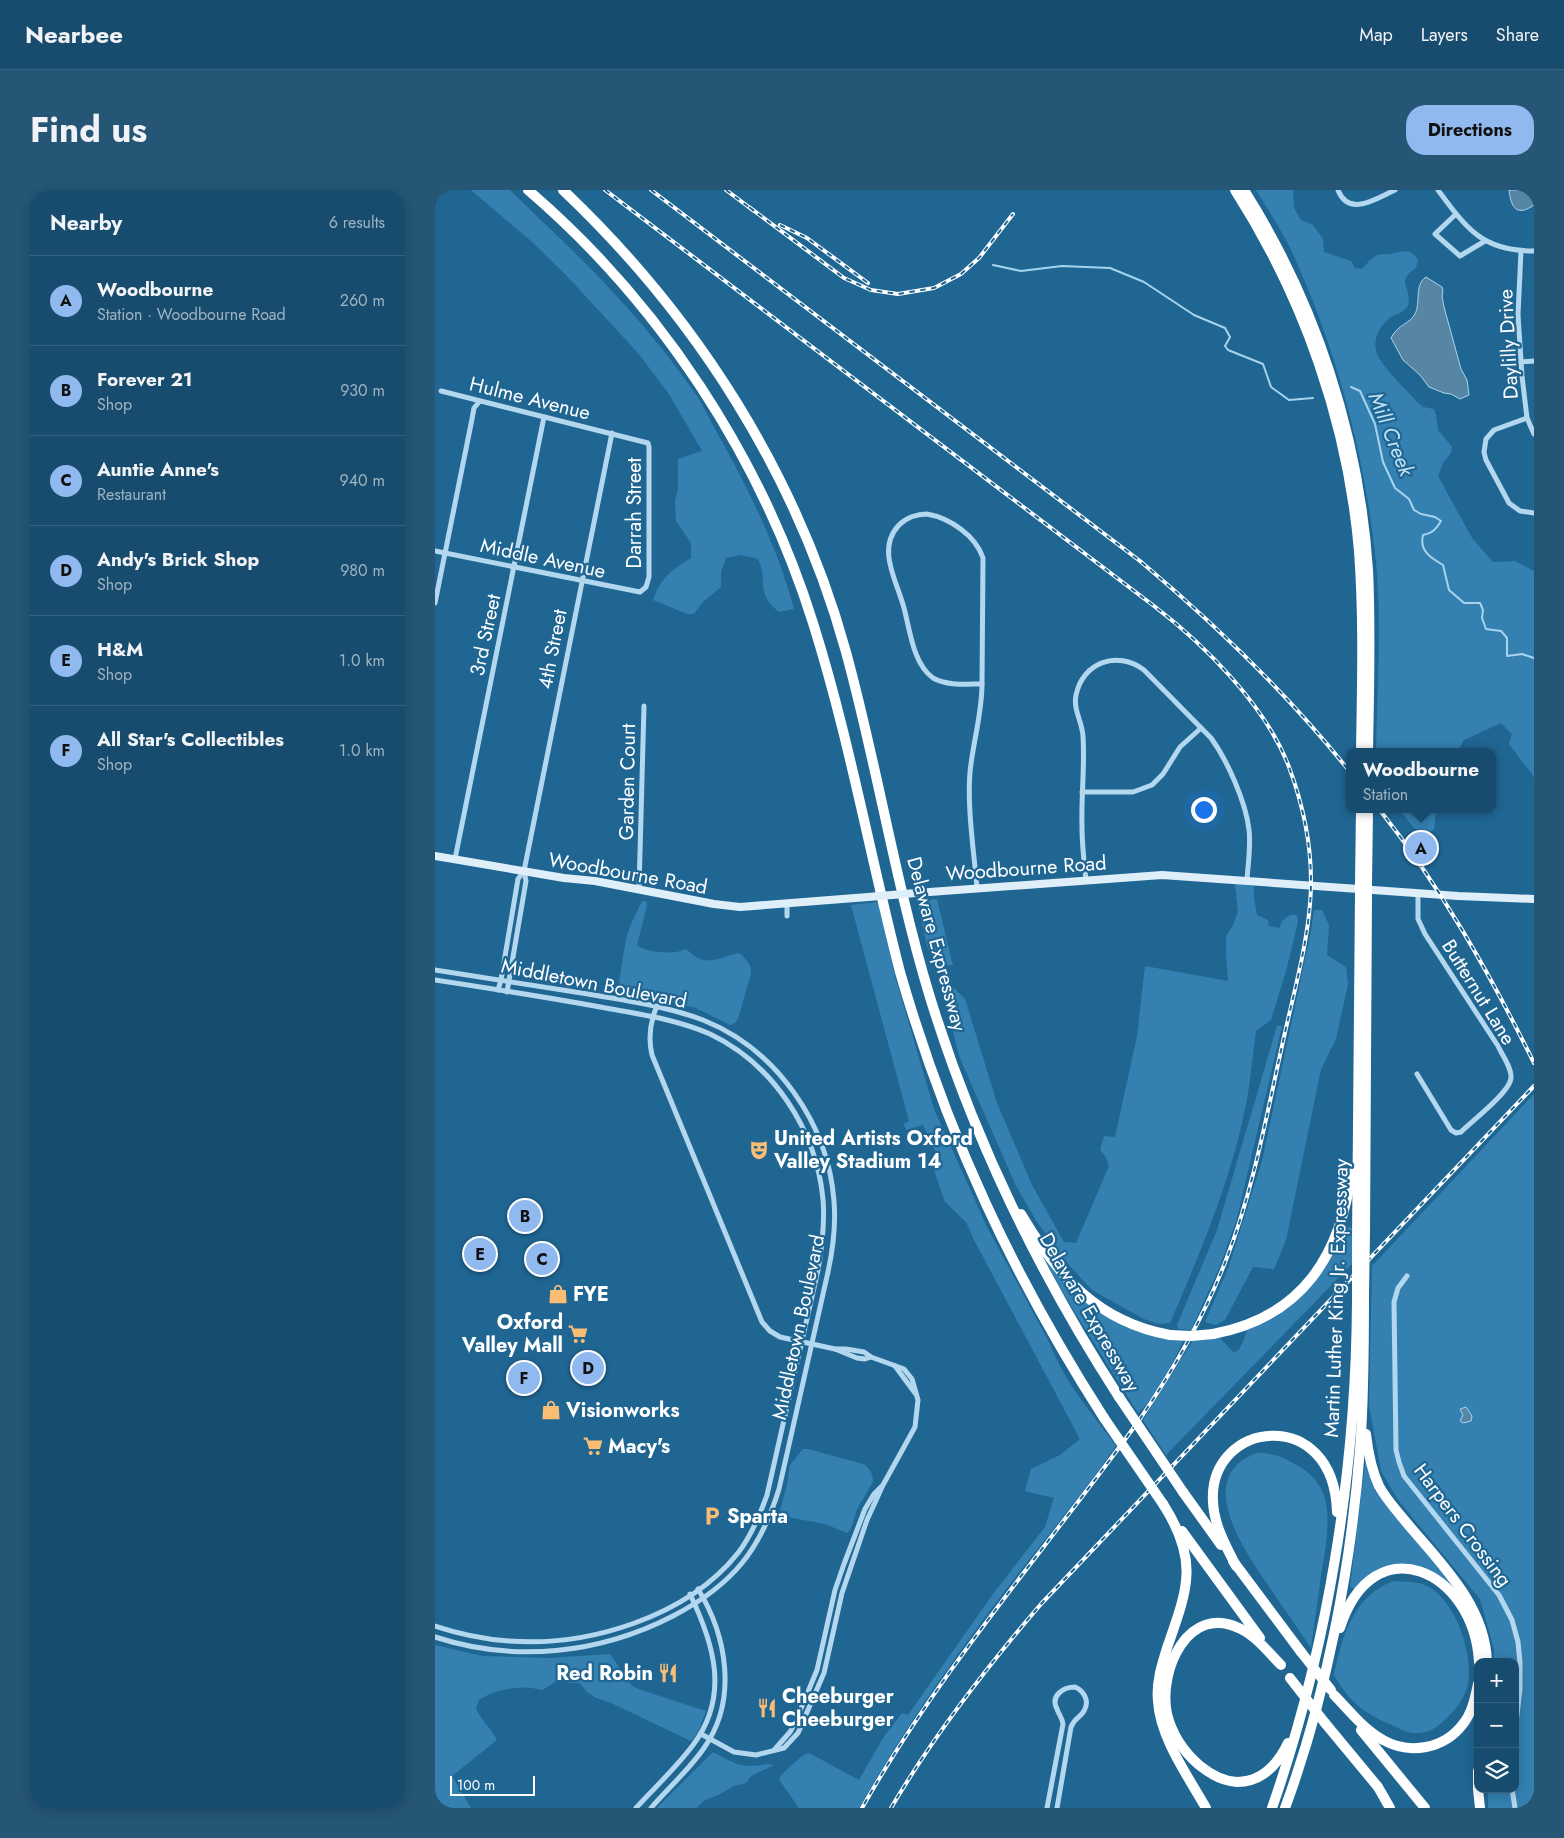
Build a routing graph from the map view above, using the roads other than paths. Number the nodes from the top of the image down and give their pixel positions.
1 (529, 190) edge
2 (563, 190) edge
3 (1235, 190) edge
4 (1244, 190) edge
5 (1338, 190) edge
6 (1395, 190) edge
7 (1438, 190) edge
8 (1456, 214) junction
9 (1485, 241) junction
10 (1521, 251) junction
11 (1534, 251) edge
12 (1534, 361) edge
13 (1521, 362) junction
14 (441, 391) dead end
15 (479, 402) junction
16 (544, 417) junction
17 (1527, 418) junction
18 (612, 434) junction
19 (1534, 434) edge
20 (1534, 513) edge
21 (435, 551) edge
22 (445, 553) junction
23 (514, 567) junction
24 (581, 581) junction
25 (645, 590) joint
26 (435, 603) edge
27 (982, 684) junction
28 (644, 706) dead end
29 (1201, 728) junction
30 (1363, 748) edge
31 (1363, 748) edge
32 (1082, 792) junction
33 (1361, 813) edge
34 (1368, 813) edge
35 (435, 856) edge
36 (455, 859) junction
37 (524, 871) junction
38 (1086, 880) junction
39 (1247, 880) junction
40 (977, 888) junction
41 (1364, 888) junction
42 (639, 889) junction
43 (1418, 893) junction
44 (1534, 899) edge
45 (787, 904) junction
46 (787, 916) dead end
47 (435, 970) edge
48 (435, 980) edge
49 (501, 980) junction
50 (509, 981) junction
51 (498, 990) junction
52 (507, 992) junction
53 (657, 1006) junction
54 (653, 1016) junction
55 (1417, 1074) dead end
56 (1358, 1126) junction
57 (992, 1165) junction
58 (1361, 1236) junction
59 (1407, 1276) dead end
60 (1361, 1298) junction
61 (801, 1343) junction
62 (811, 1345) junction
63 (1362, 1410) junction
64 (1169, 1514) junction
65 (1337, 1541) junction
66 (1237, 1566) junction
67 (698, 1589) junction
68 (690, 1594) junction
69 (703, 1597) junction
70 (694, 1603) junction
71 (435, 1626) edge
72 (435, 1637) edge
73 (1478, 1658) edge
74 (1486, 1658) edge
75 (1327, 1664) junction
76 (1281, 1665) junction
77 (1333, 1693) junction
78 (1474, 1698) edge
79 (1518, 1703) edge
80 (1298, 1721) junction
81 (701, 1734) junction
82 (710, 1739) junction
83 (1295, 1781) junction
84 (1378, 1787) junction
85 (1478, 1793) edge
86 (1513, 1793) edge
87 (636, 1808) edge
88 (651, 1808) edge
89 (1047, 1808) edge
90 (1057, 1808) edge
91 (1206, 1808) edge
92 (1272, 1808) edge
93 (1285, 1808) edge
94 (1289, 1808) edge
95 (1390, 1808) edge
96 (1397, 1808) edge
97 (1425, 1808) edge
98 (1480, 1808) edge
99 (1515, 1808) edge

1 - 64 highway, Delaware Expressway, bridge
2 - 57 highway, Delaware Expressway
3 - 30 highway
4 - 31 highway
5 - 6 street
7 - 8 street
8 - 9 street
8 - 9 street
9 - 10 street
10 - 11 street
10 - 13 street, Daylilly Drive
12 - 13 street
13 - 17 street, Daylilly Drive
14 - 15 street, Hulme Avenue
15 - 16 street, Hulme Avenue
15 - 22 street
16 - 18 street, Hulme Avenue
16 - 23 street, 3rd Street
17 - 19 street, Daylilly Drive
17 - 20 street
18 - 24 street, 4th Street
18 - 25 street, Darrah Street
21 - 22 street, Middle Avenue
22 - 23 street, Middle Avenue
22 - 26 street
23 - 24 street, Middle Avenue
23 - 36 street, 3rd Street
24 - 25 street, Middle Avenue
24 - 37 street, 4th Street
27 - 27 street
27 - 40 street
28 - 42 street, Garden Court
29 - 32 street
29 - 32 street
29 - 39 street
32 - 38 street
33 - 41 highway, Martin Luther King Jr. Expressway
34 - 41 highway, Martin Luther King Jr. Expressway
35 - 36 main road, Woodbourne Road
36 - 37 main road, Woodbourne Road
37 - 42 main road, Woodbourne Road
37 - 49 street, 4th Street
37 - 50 street, 4th Street
38 - 39 main road, Woodbourne Road
38 - 40 main road, Woodbourne Road
39 - 43 main road, Woodbourne Road
40 - 45 main road, Woodbourne Road, bridge
41 - 56 highway, Martin Luther King Jr. Expressway
41 - 58 highway, Martin Luther King Jr. Expressway
42 - 45 main road, Woodbourne Road
43 - 44 main road, Woodbourne Road
43 - 55 street, Butternut Lane
45 - 46 street
47 - 49 street, Middletown Boulevard
48 - 51 street, Middletown Boulevard
49 - 50 street, Middletown Boulevard
49 - 51 street, 4th Street
50 - 52 street, 4th Street
50 - 53 street, Middletown Boulevard
51 - 52 street, Middletown Boulevard
52 - 54 street, Middletown Boulevard
53 - 54 street
53 - 62 street, Middletown Boulevard
54 - 61 street
54 - 61 street, Middletown Boulevard
56 - 57 highway, bridge
56 - 58 highway, Martin Luther King Jr. Expressway
57 - 66 highway, Delaware Expressway, bridge
58 - 60 highway, Martin Luther King Jr. Expressway, bridge
59 - 79 street, Harpers Crossing
60 - 63 highway, Martin Luther King Jr. Expressway
60 - 65 highway, Martin Luther King Jr. Expressway
61 - 62 street
61 - 67 street, Middletown Boulevard
62 - 69 street, Middletown Boulevard
62 - 82 street
63 - 74 highway
63 - 75 highway, Martin Luther King Jr. Expressway
64 - 76 highway
64 - 91 highway
65 - 66 highway
65 - 80 highway, Martin Luther King Jr. Expressway
66 - 77 highway, Delaware Expressway, bridge
67 - 68 street, Middletown Boulevard
67 - 69 street
68 - 70 street
68 - 71 street, Middletown Boulevard
69 - 70 street, Middletown Boulevard
69 - 82 street
70 - 72 street, Middletown Boulevard
70 - 81 street
73 - 75 highway
75 - 83 highway, Martin Luther King Jr. Expressway
76 - 80 highway
76 - 84 highway, bridge
77 - 78 highway
77 - 97 highway
80 - 92 highway, Martin Luther King Jr. Expressway
81 - 82 street
81 - 87 street
82 - 88 street
83 - 93 highway, Martin Luther King Jr. Expressway
83 - 94 highway
84 - 95 highway
84 - 96 highway
85 - 98 highway
86 - 99 street
89 - 90 street

